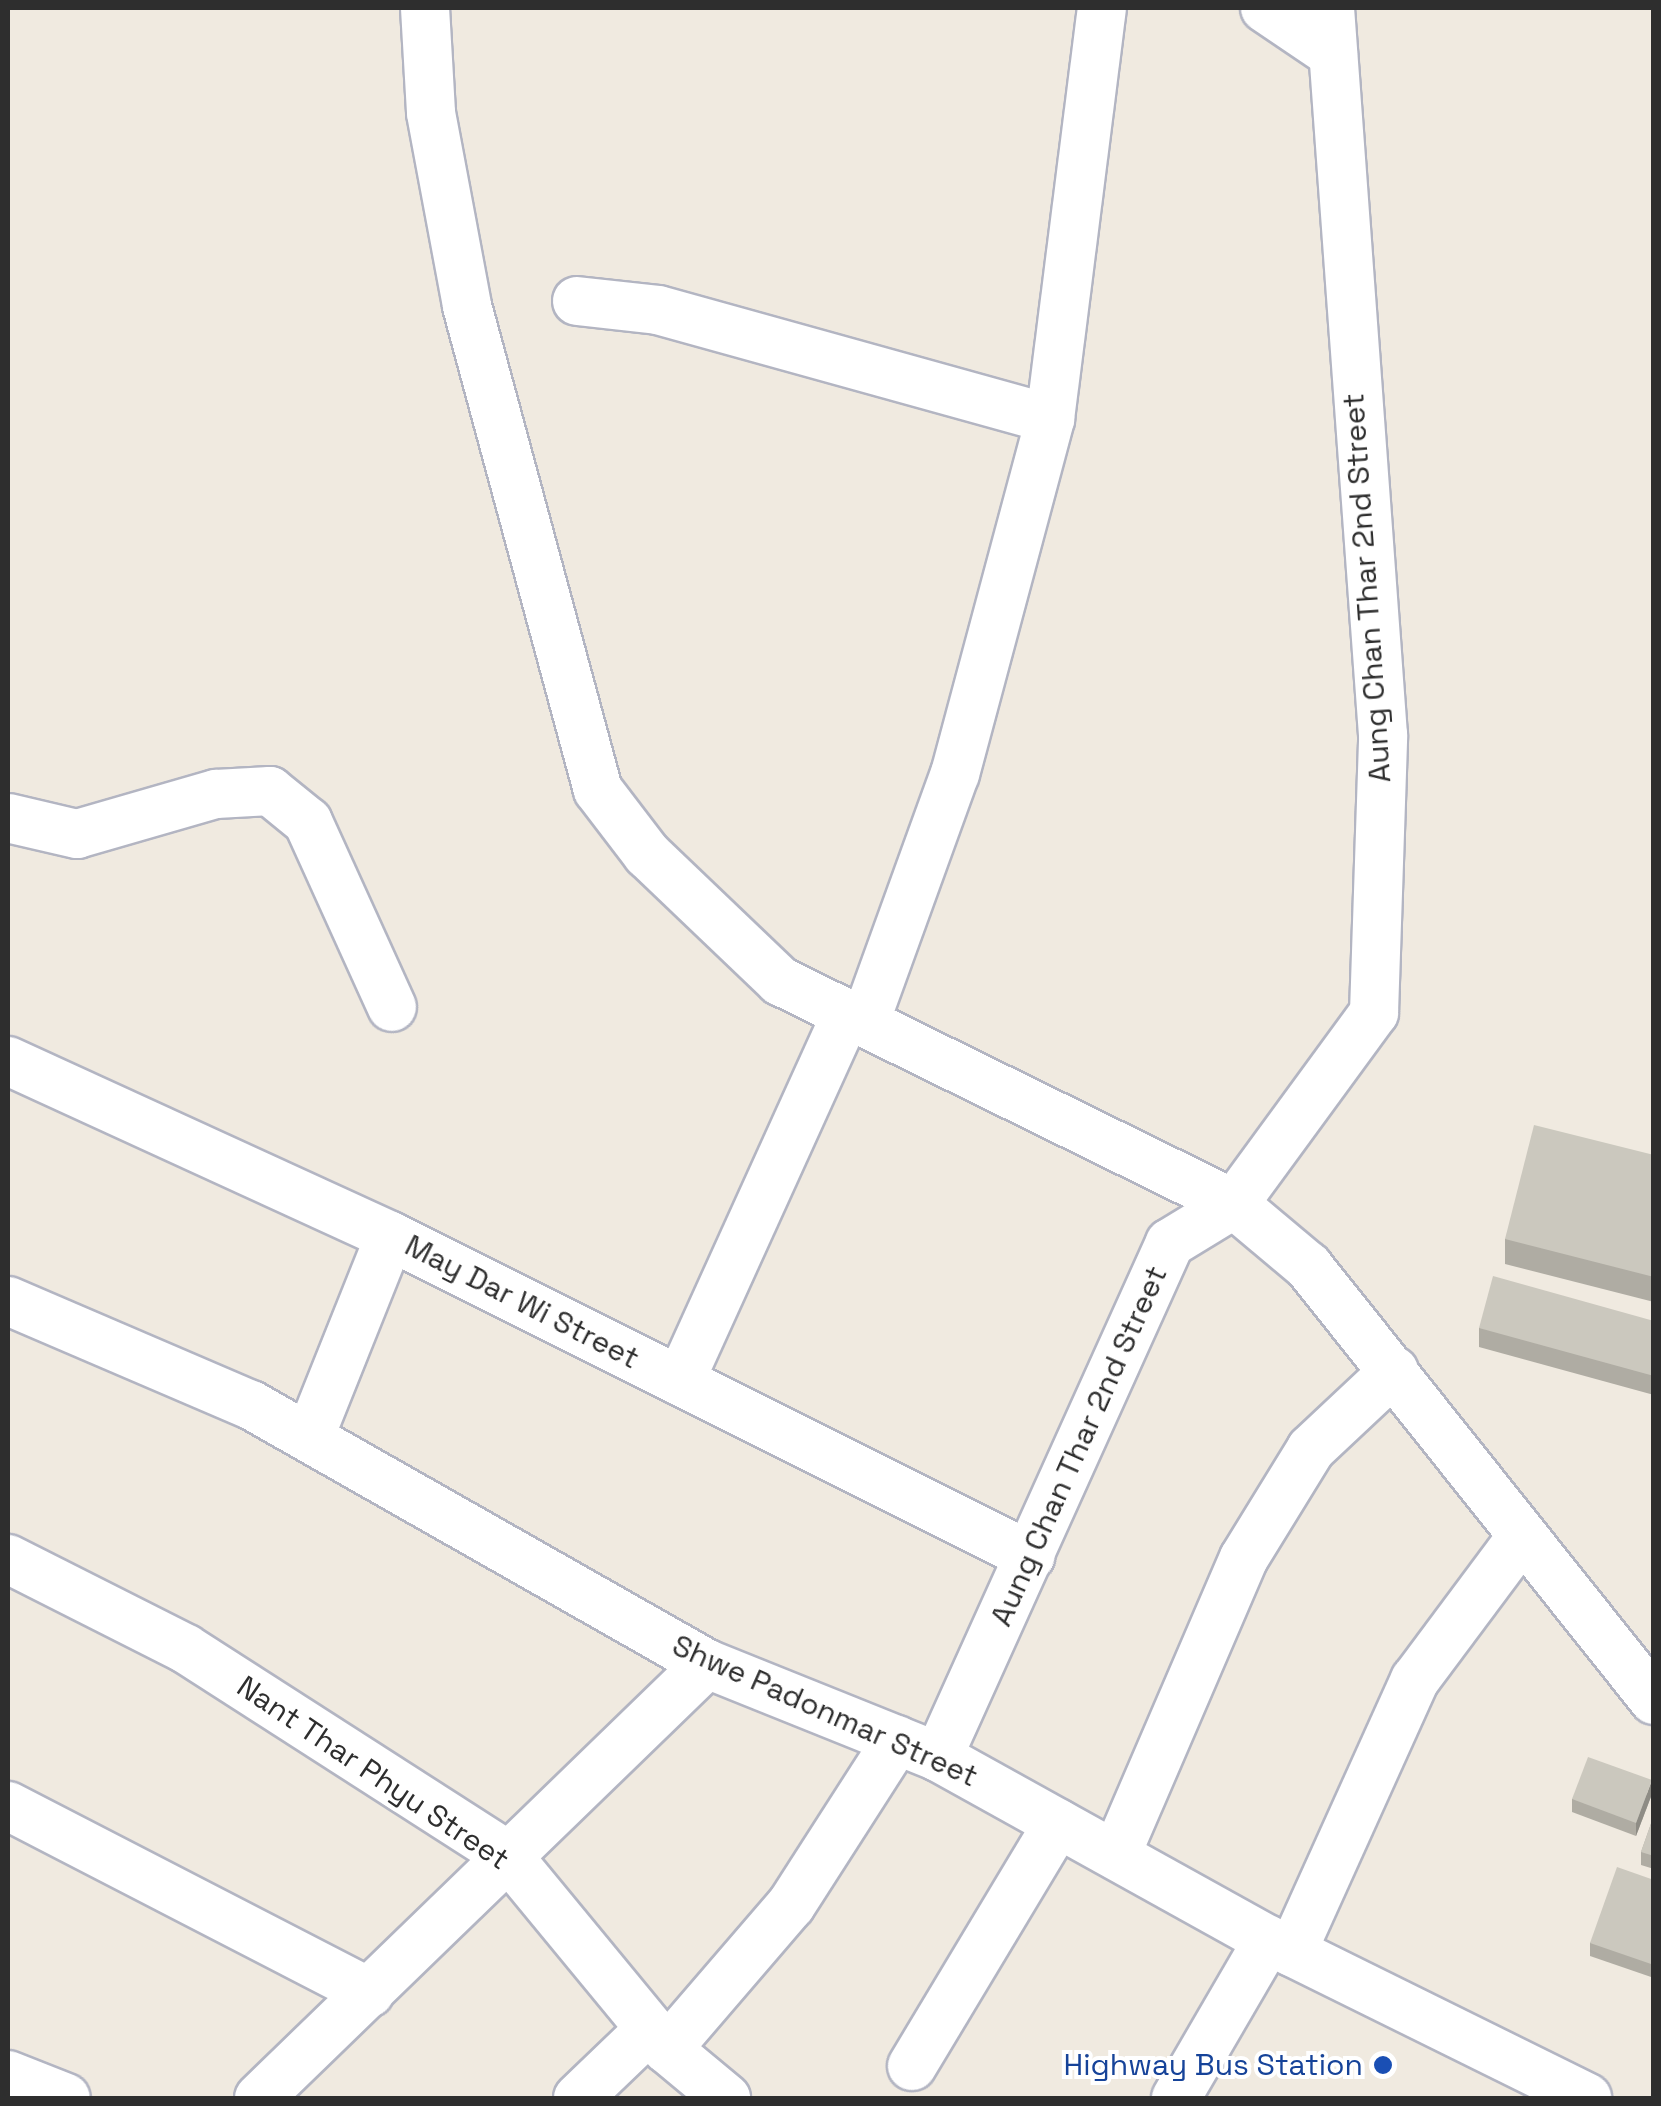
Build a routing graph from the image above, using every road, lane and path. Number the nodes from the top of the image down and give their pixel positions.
1 (425, 8) edge
2 (1102, 8) edge
3 (1266, 8) edge
4 (1330, 8) edge
5 (1332, 54) junction
6 (577, 301) dead end
7 (1050, 419) junction
8 (8, 818) edge
9 (392, 1007) dead end
10 (856, 1017) junction
11 (8, 1061) edge
12 (1234, 1204) junction
13 (390, 1236) junction
14 (8, 1301) edge
15 (1394, 1371) junction
16 (680, 1381) junction
17 (310, 1436) junction
18 (1520, 1539) junction
19 (1030, 1556) junction
20 (8, 1559) edge
21 (707, 1664) junction
22 (1654, 1700) edge
23 (917, 1748) junction
24 (8, 1806) edge
25 (1058, 1823) junction
26 (507, 1856) junction
27 (1116, 1856) junction
28 (1280, 1946) junction
29 (370, 1993) junction
30 (659, 2039) junction
31 (912, 2066) dead end
32 (8, 2075) edge
33 (66, 2098) edge
34 (259, 2098) edge
35 (578, 2098) edge
36 (726, 2098) edge
37 (1176, 2098) edge
38 (1587, 2098) edge

1 - 10 street
2 - 7 street
3 - 5 street
4 - 5 street, Aung Chan Thar 2nd Street
5 - 12 street, Aung Chan Thar 2nd Street
6 - 7 street
7 - 10 street
8 - 9 street
10 - 12 street
10 - 16 street
11 - 13 street, May Dar Wi Street
12 - 15 street
12 - 19 street, Aung Chan Thar 2nd Street
13 - 16 street, May Dar Wi Street
13 - 17 street
14 - 17 street, Shwe Padonmar Street
15 - 18 street
15 - 27 street
16 - 19 street, May Dar Wi Street
17 - 21 street, Shwe Padonmar Street
18 - 22 street
18 - 28 street
19 - 23 street, Aung Chan Thar 2nd Street
20 - 26 street, Nant Thar Phyu Street
21 - 23 street, Shwe Padonmar Street
21 - 26 street
23 - 25 street, Shwe Padonmar Street
23 - 30 street, Aung Chan Thar 2nd Street
24 - 29 street
25 - 27 street, Shwe Padonmar Street
25 - 31 street
26 - 29 street
26 - 30 street, Nant Thar Phyu Street
27 - 28 street, Shwe Padonmar Street
28 - 37 street
28 - 38 street, Shwe Padonmar Street
29 - 34 street
30 - 35 street, Aung Chan Thar 2nd Street
30 - 36 street, Nant Thar Phyu Street
32 - 33 street

